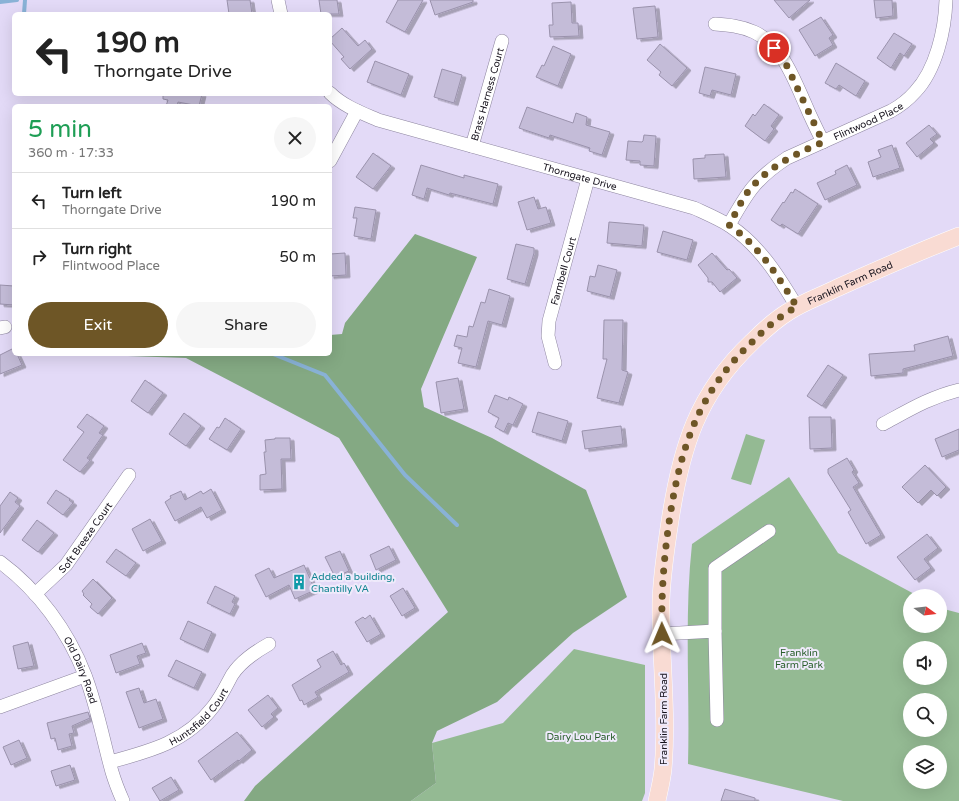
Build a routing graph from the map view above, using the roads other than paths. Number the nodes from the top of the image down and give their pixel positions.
1 (278, 0) edge
2 (946, 0) edge
3 (281, 12) edge
4 (714, 24) dead end
5 (502, 41) dead end
6 (332, 95) edge
7 (357, 111) junction
8 (823, 142) junction
9 (472, 146) junction
10 (332, 157) edge
11 (588, 179) junction
12 (729, 225) junction
13 (959, 236) edge
14 (797, 307) junction
15 (555, 363) dead end
16 (959, 390) edge
17 (883, 424) dead end
18 (130, 475) dead end
19 (769, 531) dead end
20 (0, 562) edge
21 (35, 594) junction
22 (714, 631) junction
23 (662, 634) junction
24 (269, 644) dead end
25 (86, 676) junction
26 (0, 707) edge
27 (717, 720) dead end
28 (110, 762) junction
29 (123, 801) edge
30 (657, 801) edge

1 - 3 street
2 - 8 street, Flintwood Place
4 - 8 street
5 - 9 street, Brass Harness Court
6 - 7 street, Thorngate Drive
7 - 9 street, Thorngate Drive
7 - 10 street
8 - 12 street, Flintwood Place
9 - 11 street, Thorngate Drive
11 - 12 street, Thorngate Drive
11 - 15 street, Farmbell Court
12 - 14 street, Thorngate Drive
13 - 14 main road, Franklin Farm Road
14 - 23 main road, Franklin Farm Road
16 - 17 street
18 - 21 street, Soft Breeze Court
19 - 22 street
20 - 21 street, Old Dairy Road
21 - 25 street, Old Dairy Road
22 - 23 street
22 - 27 street
23 - 30 main road, Franklin Farm Road
24 - 28 street, Huntsfield Court
25 - 26 street
25 - 28 street, Old Dairy Road
28 - 29 street, Old Dairy Road

